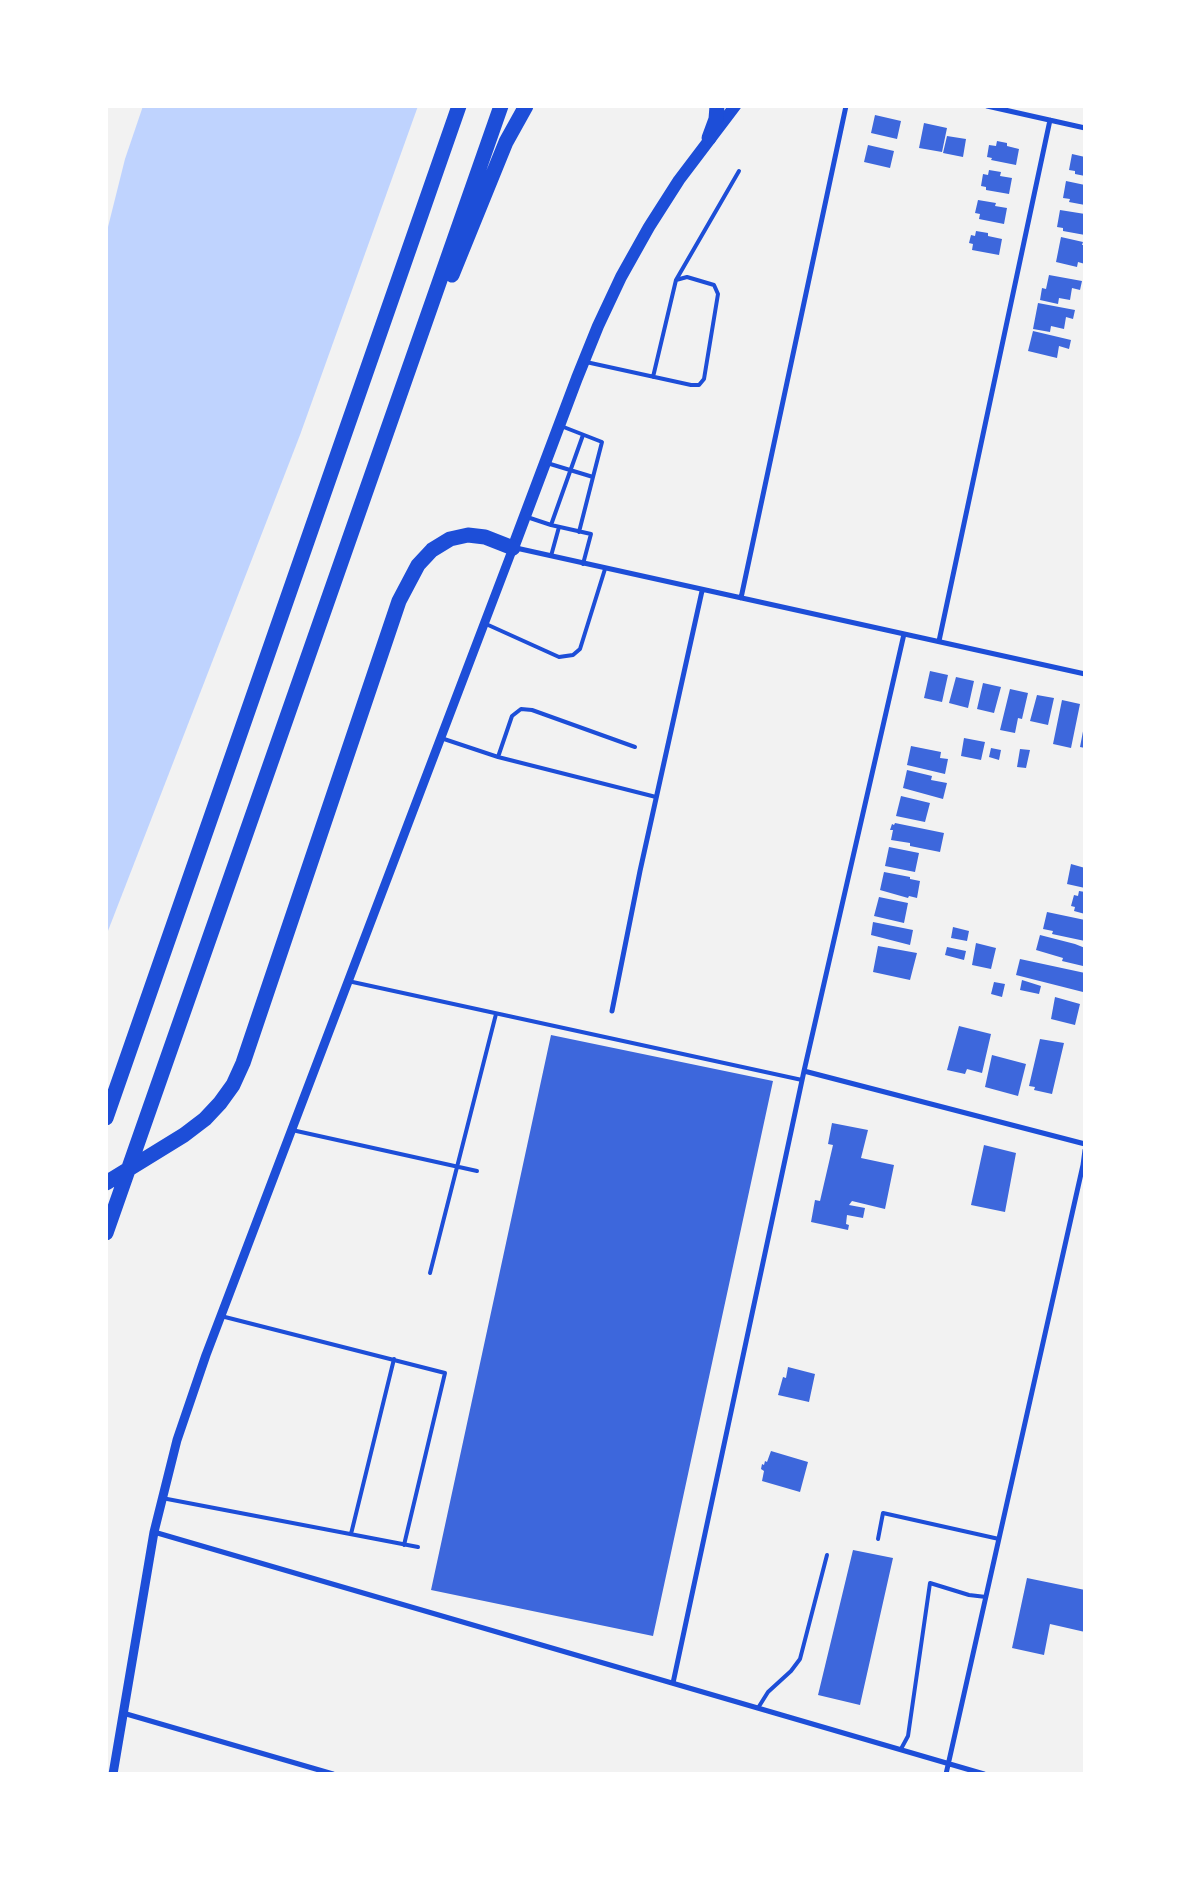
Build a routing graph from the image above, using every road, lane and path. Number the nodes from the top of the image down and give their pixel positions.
1 (459, 106) edge
2 (500, 106) edge
3 (526, 106) edge
4 (717, 106) edge
5 (735, 106) edge
6 (846, 106) edge
7 (987, 106) edge
8 (1050, 120) junction
9 (1085, 128) edge
10 (709, 138) junction
11 (739, 170) dead end
12 (676, 280) junction
13 (584, 361) junction
14 (653, 377) junction
15 (559, 425) junction
16 (583, 435) junction
17 (545, 462) junction
18 (570, 470) junction
19 (593, 477) junction
20 (367, 488) junction
21 (525, 516) junction
22 (551, 525) junction
23 (559, 527) junction
24 (579, 532) junction
25 (513, 548) junction
26 (551, 556) junction
27 (583, 564) junction
28 (605, 569) junction
29 (702, 591) junction
30 (741, 598) junction
31 (484, 624) junction
32 (904, 634) junction
33 (939, 641) junction
34 (1085, 674) edge
35 (440, 738) junction
36 (635, 747) dead end
37 (498, 757) junction
38 (656, 797) junction
39 (348, 981) junction
40 (612, 1011) dead end
41 (496, 1014) junction
42 (804, 1071) junction
43 (802, 1080) junction
44 (106, 1118) edge
45 (292, 1130) junction
46 (1085, 1144) edge
47 (1085, 1150) edge
48 (456, 1166) junction
49 (477, 1171) dead end
50 (106, 1183) edge
51 (106, 1233) edge
52 (430, 1273) dead end
53 (221, 1316) junction
54 (394, 1359) junction
55 (162, 1498) junction
56 (154, 1532) junction
57 (352, 1534) junction
58 (878, 1539) dead end
59 (999, 1539) junction
60 (404, 1545) junction
61 (418, 1547) dead end
62 (827, 1555) dead end
63 (986, 1598) junction
64 (673, 1683) junction
65 (758, 1708) junction
66 (123, 1713) junction
67 (901, 1749) junction
68 (949, 1764) junction
69 (113, 1774) edge
70 (333, 1774) edge
71 (946, 1774) edge
72 (984, 1774) edge

1 - 44 highway
2 - 20 highway
3 - 20 highway
4 - 10 highway
5 - 10 main road
6 - 30 street
7 - 8 street
8 - 9 street
8 - 33 street
10 - 13 main road
11 - 12 lane
12 - 14 lane
12 - 14 lane
13 - 14 lane
13 - 15 main road
15 - 16 lane
15 - 17 main road
16 - 18 lane
16 - 19 lane
17 - 18 lane
17 - 21 main road
18 - 19 lane
18 - 22 lane
19 - 24 lane
20 - 51 highway
21 - 22 lane
21 - 25 main road
22 - 23 lane
23 - 24 lane
23 - 26 lane
24 - 27 lane
25 - 26 street
25 - 31 street
25 - 50 highway
26 - 27 street
27 - 28 street
28 - 29 street
28 - 31 lane
29 - 30 street
29 - 38 street
30 - 32 street
31 - 35 street
32 - 33 street
32 - 42 street
33 - 34 street
35 - 37 lane
35 - 39 street
36 - 37 lane
37 - 38 lane
38 - 40 street
39 - 41 lane
39 - 45 street
41 - 43 lane
41 - 48 lane
42 - 43 street
42 - 46 street
43 - 64 street
45 - 48 lane
45 - 53 street
47 - 59 street
48 - 49 lane
48 - 52 lane
53 - 54 lane
53 - 55 street
54 - 57 lane
54 - 60 lane
55 - 56 street
55 - 57 lane
56 - 64 street
56 - 66 street
57 - 60 lane
58 - 59 lane
59 - 63 street
60 - 61 lane
62 - 65 lane
63 - 67 lane
63 - 68 street
64 - 65 street
65 - 67 street
66 - 69 street
66 - 70 street
67 - 68 street
68 - 71 street
68 - 72 street

